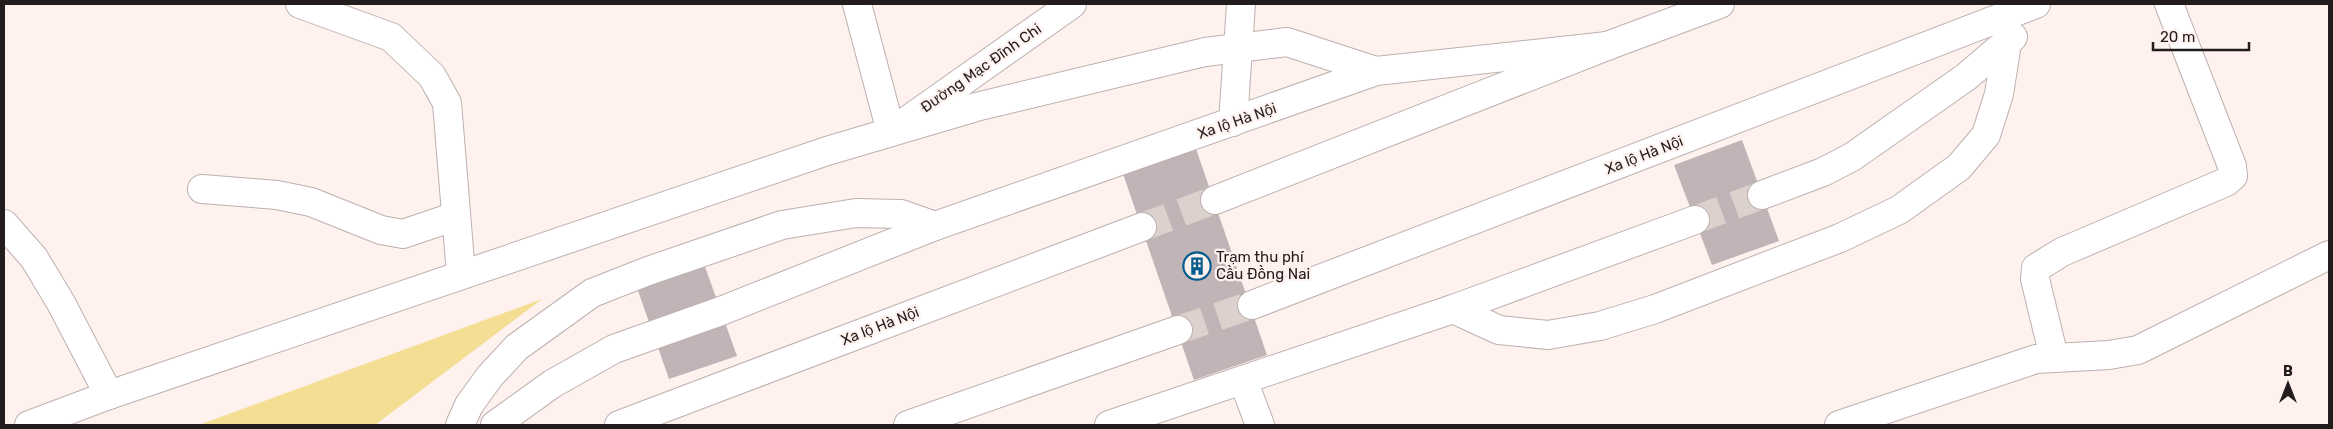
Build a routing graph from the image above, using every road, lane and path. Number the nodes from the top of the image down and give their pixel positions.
1 (300, 4) edge
2 (857, 4) edge
3 (1072, 4) edge
4 (1241, 4) edge
5 (1720, 4) edge
6 (2036, 4) edge
7 (2047, 4) edge
8 (2169, 4) edge
9 (337, 11) edge
10 (2007, 42) junction
11 (1607, 46) junction
12 (1238, 47) junction
13 (1376, 72) junction
14 (1233, 122) junction
15 (891, 132) junction
16 (202, 189) dead end
17 (1762, 195) tunnel mouth
18 (1215, 200) tunnel mouth
19 (456, 216) junction
20 (1695, 220) tunnel mouth
21 (4, 224) edge
22 (935, 226) junction
23 (1142, 227) tunnel mouth
24 (2329, 255) edge
25 (461, 274) junction
26 (1252, 306) tunnel mouth
27 (1453, 309) junction
28 (1178, 330) tunnel mouth
29 (2054, 357) junction
30 (1243, 380) junction
31 (109, 395) junction
32 (29, 425) edge
33 (460, 425) edge
34 (495, 425) edge
35 (619, 425) edge
36 (908, 425) edge
37 (1108, 425) edge
38 (1260, 425) edge
39 (1839, 425) edge

1 - 9 main road
2 - 15 main road
3 - 15 main road, Đường Mạc Đĩnh Chi
4 - 12 main road
5 - 11 main road, Xa lộ Hà Nội
6 - 26 main road, Xa lộ Hà Nội
7 - 10 main road
8 - 29 main road
9 - 19 main road
10 - 17 main road
10 - 27 main road
11 - 13 main road, Xa lộ Hà Nội
11 - 18 main road, Xa lộ Hà Nội
12 - 13 main road
12 - 14 main road
12 - 15 main road
13 - 14 main road, Xa lộ Hà Nội
14 - 22 main road, Xa lộ Hà Nội
15 - 25 main road
16 - 19 main road
19 - 25 main road
20 - 27 main road
21 - 31 main road
22 - 33 main road
22 - 34 main road, Xa lộ Hà Nội
23 - 35 main road, Xa lộ Hà Nội
24 - 29 main road
25 - 31 main road
27 - 30 main road
28 - 36 main road
29 - 39 main road
30 - 37 main road
30 - 38 main road
31 - 32 main road

